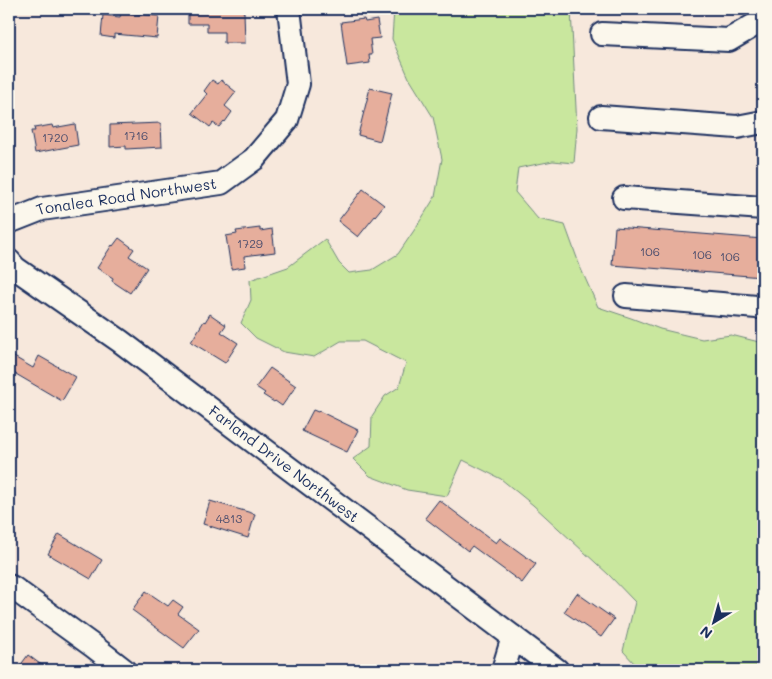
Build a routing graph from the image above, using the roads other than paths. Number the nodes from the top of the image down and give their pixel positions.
1 (289, 9) edge
2 (763, 20) edge
3 (602, 34) dead end
4 (601, 117) dead end
5 (763, 122) edge
6 (624, 198) dead end
7 (763, 208) edge
8 (9, 222) edge
9 (9, 261) edge
10 (626, 296) dead end
11 (763, 306) edge
12 (9, 586) edge
13 (513, 637) junction
14 (124, 670) edge
15 (503, 670) edge
16 (557, 670) edge

1 - 8 street, Tonalea Road Northwest
2 - 3 street
4 - 5 street
6 - 7 street
9 - 13 street, Farland Drive Northwest
10 - 11 street
12 - 14 street
13 - 15 street
13 - 16 street, Farland Drive Northwest

